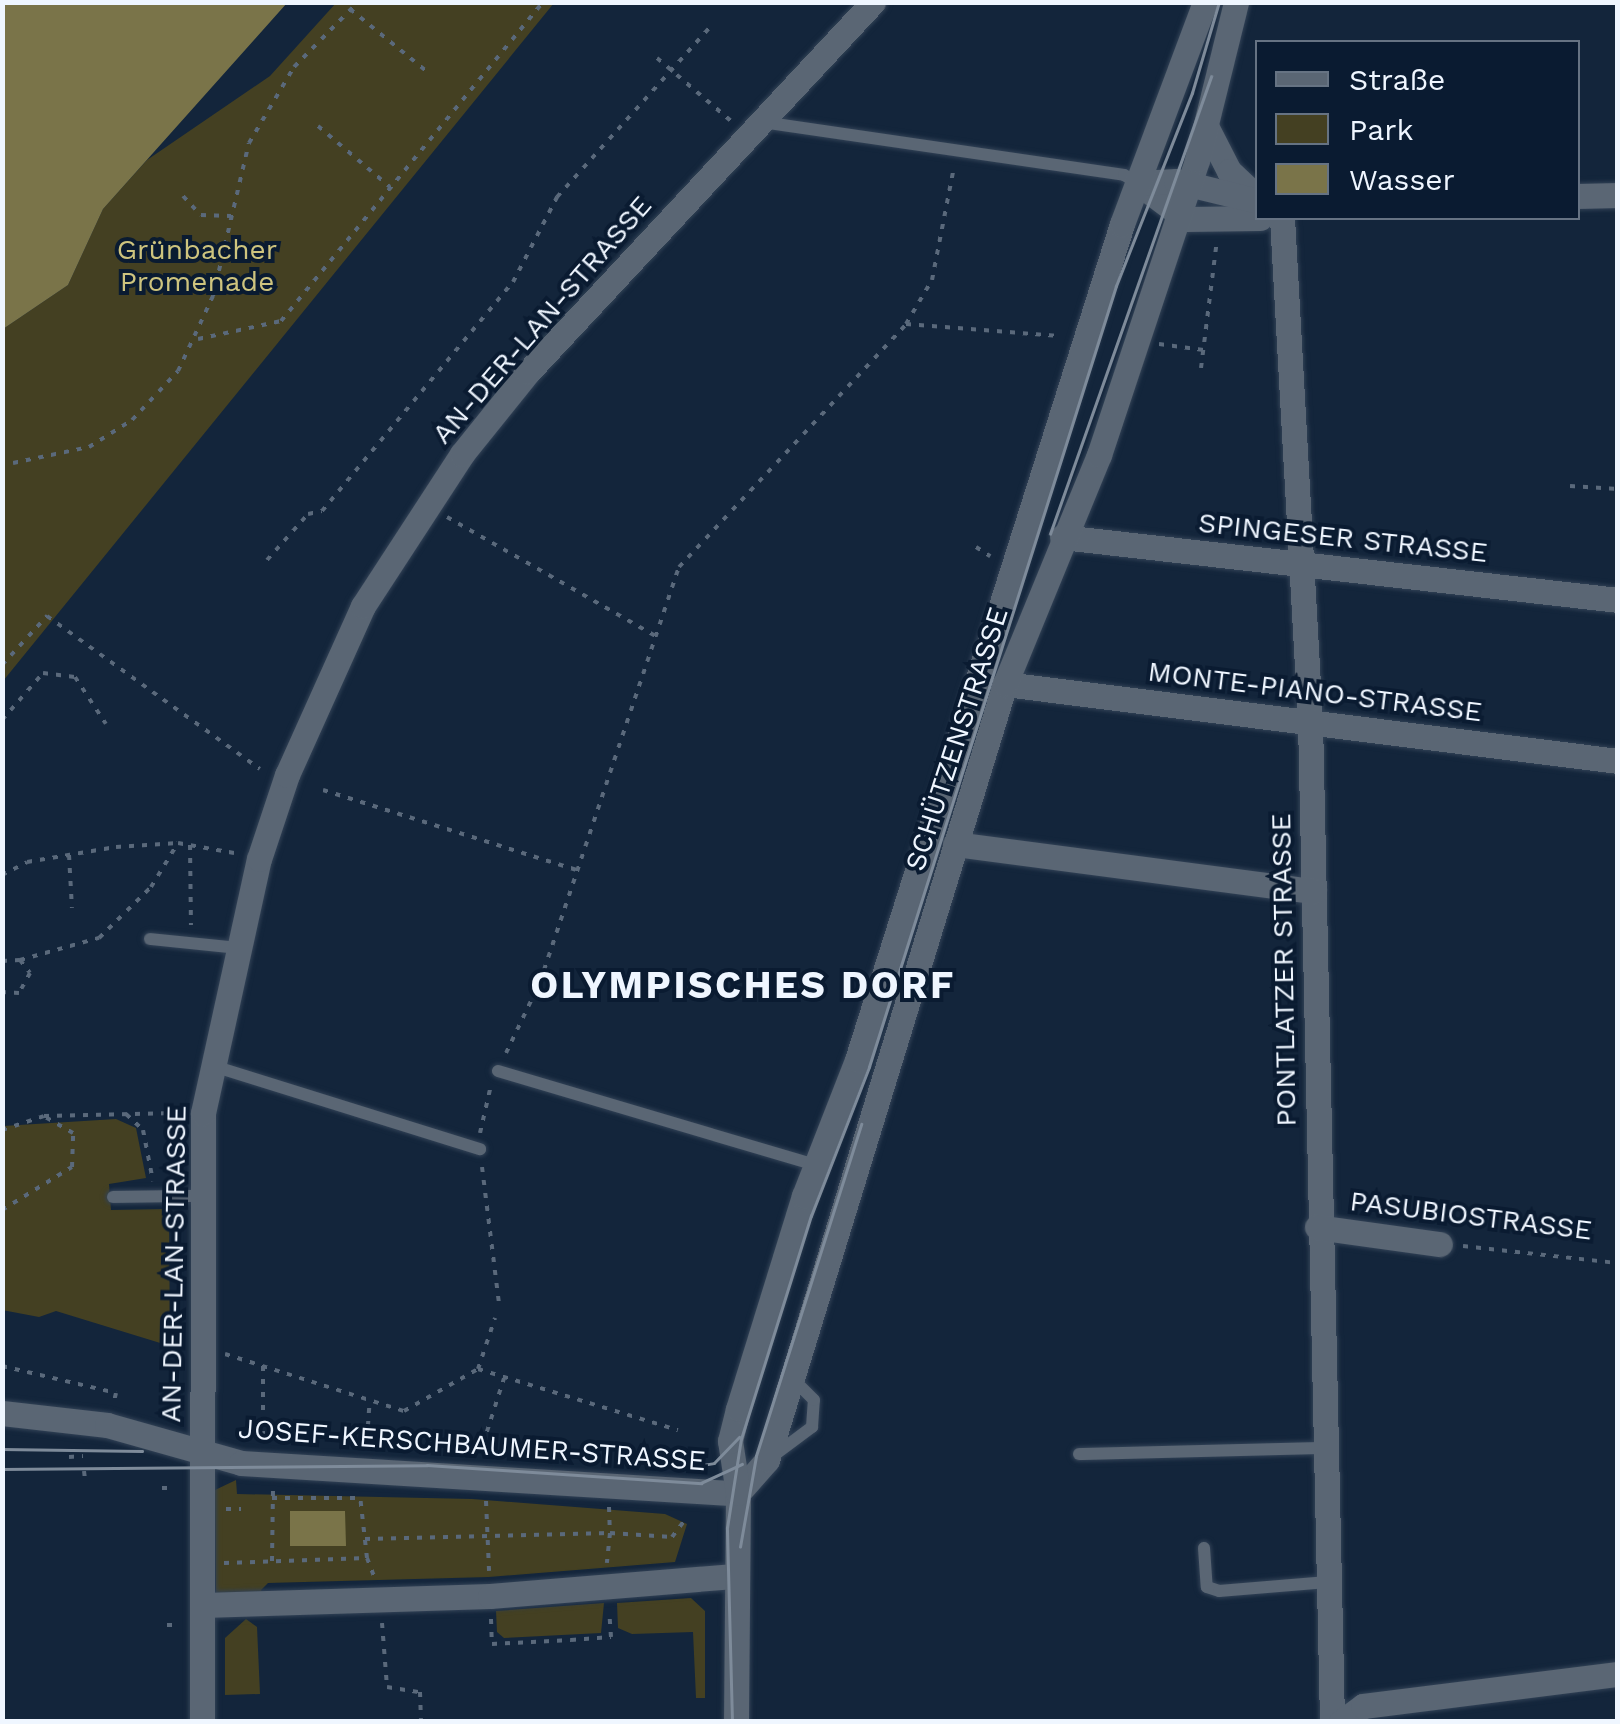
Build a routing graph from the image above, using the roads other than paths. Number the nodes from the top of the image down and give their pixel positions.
1 (873, 2) edge
2 (1205, 2) edge
3 (1236, 2) edge
4 (761, 122) junction
5 (1207, 128) junction
6 (1138, 183) junction
7 (1189, 184) junction
8 (1618, 195) edge
9 (1255, 196) edge
10 (1580, 196) edge
11 (1255, 198) edge
12 (1178, 216) junction
13 (1255, 218) edge
14 (1282, 220) edge
15 (1062, 537) junction
16 (1299, 562) junction
17 (1618, 600) edge
18 (1004, 684) junction
19 (1310, 721) junction
20 (1618, 762) edge
21 (955, 844) junction
22 (1314, 891) junction
23 (150, 938) dead end
24 (238, 948) junction
25 (210, 1064) junction
26 (498, 1070) road end
27 (480, 1149) road end
28 (816, 1165) junction
29 (200, 1196) junction
30 (113, 1197) dead end
31 (1317, 1228) junction
32 (1440, 1244) road end
33 (2, 1414) edge
34 (1324, 1448) junction
35 (202, 1453) junction
36 (1079, 1454) dead end
37 (738, 1493) junction
38 (1204, 1548) dead end
39 (734, 1576) junction
40 (1328, 1582) junction
41 (203, 1605) junction
42 (1618, 1674) edge
43 (202, 1722) edge
44 (736, 1722) edge
45 (1332, 1722) edge
46 (1342, 1722) edge

1 - 4 street, AN-DER-LAN-STRASSE
2 - 6 street, SCHÜTZENSTRASSE
3 - 5 street, SCHÜTZENSTRASSE
4 - 6 lane
4 - 24 street, AN-DER-LAN-STRASSE
5 - 7 street, SCHÜTZENSTRASSE
5 - 9 street
6 - 7 street
6 - 12 street
6 - 28 street, SCHÜTZENSTRASSE
7 - 11 street
7 - 12 street, SCHÜTZENSTRASSE
8 - 10 street
12 - 13 street
12 - 15 street, SCHÜTZENSTRASSE
14 - 16 street, PONTLATZER STRASSE
15 - 16 street, SPINGESER STRASSE
15 - 18 street, SCHÜTZENSTRASSE
16 - 17 street, SPINGESER STRASSE
16 - 19 street, PONTLATZER STRASSE
18 - 19 street, MONTE-PIANO-STRASSE
18 - 21 street, SCHÜTZENSTRASSE
19 - 20 street, MONTE-PIANO-STRASSE
19 - 22 street, PONTLATZER STRASSE
21 - 22 street
21 - 37 street, SCHÜTZENSTRASSE
22 - 31 street, PONTLATZER STRASSE
23 - 24 lane
24 - 25 street, AN-DER-LAN-STRASSE
25 - 27 lane
25 - 29 street, AN-DER-LAN-STRASSE
26 - 28 lane
28 - 37 street, SCHÜTZENSTRASSE
29 - 30 lane
29 - 35 street, AN-DER-LAN-STRASSE
31 - 32 street, PASUBIOSTRASSE
31 - 34 street, PONTLATZER STRASSE
33 - 35 street, JOSEF-KERSCHBAUMER-STRASSE
34 - 36 lane
34 - 40 street, PONTLATZER STRASSE
35 - 37 street, JOSEF-KERSCHBAUMER-STRASSE
35 - 41 street, AN-DER-LAN-STRASSE
37 - 39 street, SCHÜTZENSTRASSE
38 - 40 lane
39 - 41 street
39 - 44 street, SCHÜTZENSTRASSE
40 - 45 street, PONTLATZER STRASSE
41 - 43 street, AN-DER-LAN-STRASSE
42 - 46 street

